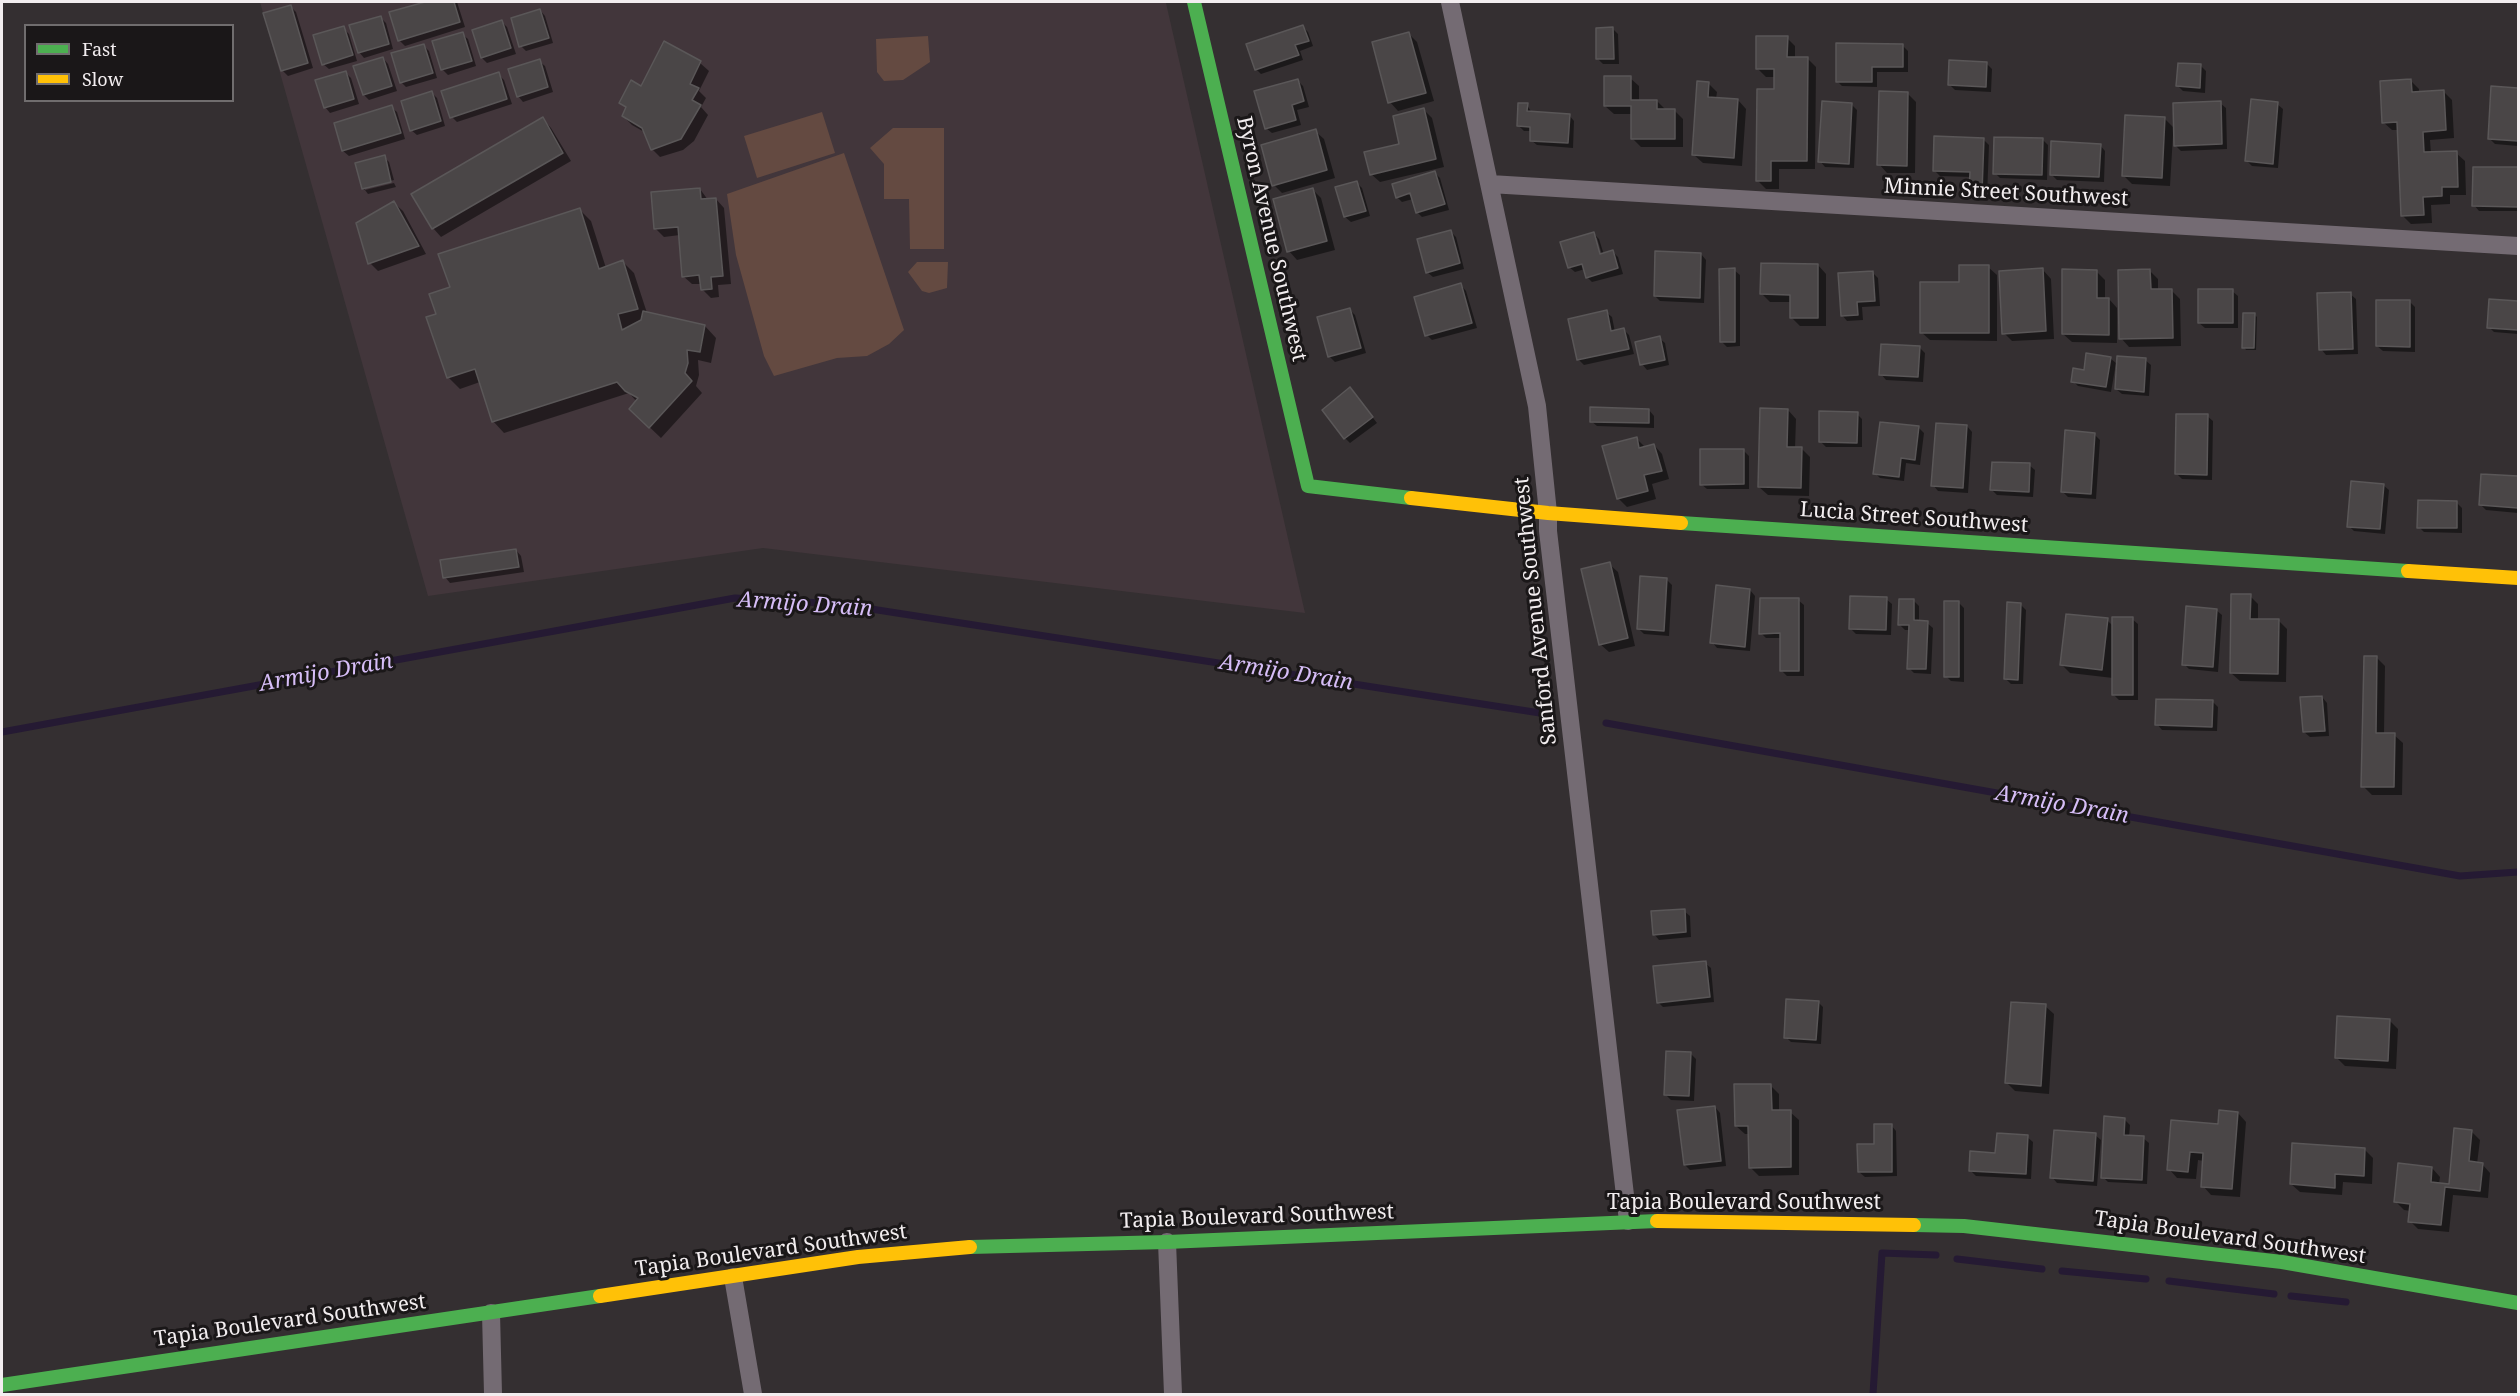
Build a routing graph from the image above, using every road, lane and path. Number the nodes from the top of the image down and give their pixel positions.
1 (1194, 2) edge
2 (1450, 2) edge
3 (1490, 184) junction
4 (2518, 246) edge
5 (1308, 486) joint
6 (1548, 513) junction
7 (2518, 578) edge
8 (1628, 1221) junction
9 (1167, 1242) junction
10 (733, 1277) junction
11 (2518, 1303) edge
12 (491, 1313) junction
13 (2, 1385) edge
14 (493, 1395) edge
15 (753, 1395) edge
16 (1173, 1395) edge

1 - 5 street, Byron Avenue Southwest
2 - 3 street, Sanford Avenue Southwest
3 - 4 street, Minnie Street Southwest
3 - 6 street, Sanford Avenue Southwest
5 - 6 street, Lucia Street Southwest
6 - 7 street, Lucia Street Southwest
6 - 8 street, Sanford Avenue Southwest
8 - 9 street, Tapia Boulevard Southwest
8 - 11 street, Tapia Boulevard Southwest
9 - 10 street, Tapia Boulevard Southwest
9 - 16 street
10 - 12 street, Tapia Boulevard Southwest
10 - 15 street
12 - 13 street, Tapia Boulevard Southwest
12 - 14 street

